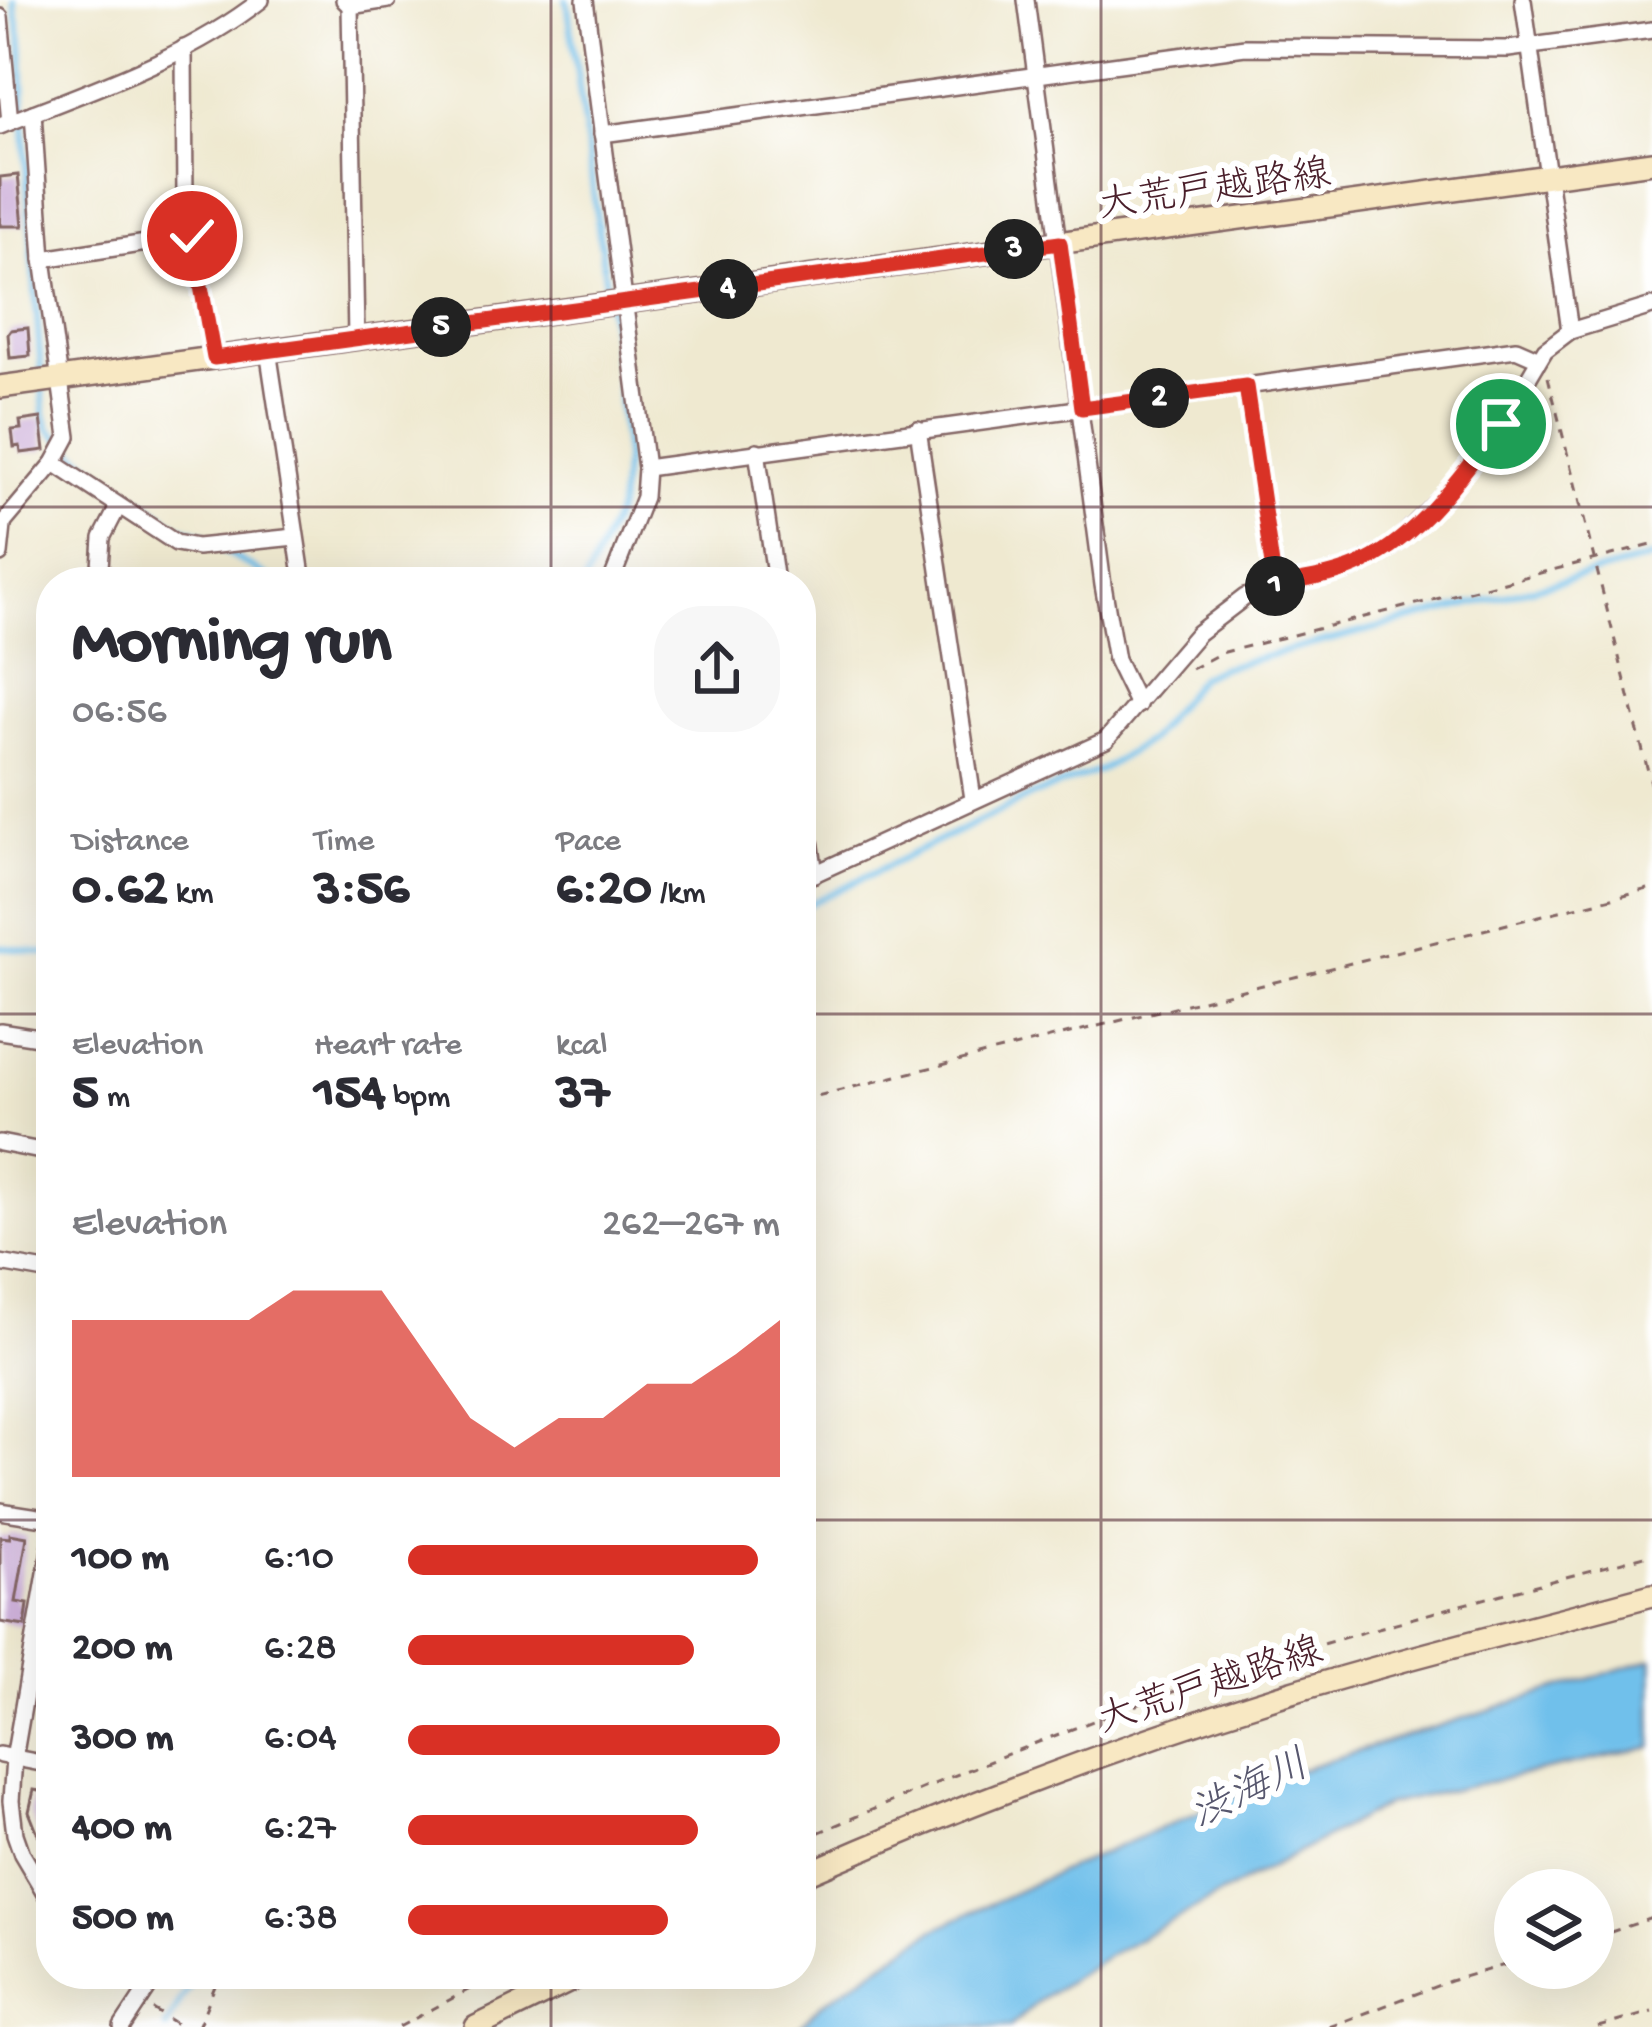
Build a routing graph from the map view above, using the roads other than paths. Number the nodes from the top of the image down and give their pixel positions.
1 (260, 0) edge
2 (388, 0) edge
3 (585, 0) edge
4 (1026, 0) edge
5 (1523, 0) edge
6 (347, 3) edge
7 (0, 16) edge
8 (1652, 30) edge
9 (1530, 47) junction
10 (184, 48) junction
11 (1036, 76) junction
12 (32, 113) junction
13 (5, 124) edge
14 (602, 134) junction
15 (1652, 162) edge
16 (1548, 176) junction
17 (192, 236) junction
18 (1060, 243) junction
19 (43, 259) junction
20 (623, 302) junction
21 (1652, 306) edge
22 (1570, 331) junction
23 (356, 338) junction
24 (268, 350) junction
25 (214, 358) junction
26 (1539, 359) junction
27 (58, 380) junction
28 (1246, 386) junction
29 (0, 387) edge
30 (1082, 408) junction
31 (918, 429) junction
32 (758, 452) junction
33 (54, 463) junction
34 (646, 468) junction
35 (118, 507) junction
36 (2, 526) edge
37 (295, 536) junction
38 (0, 554) edge
39 (100, 567) edge
40 (300, 567) edge
41 (617, 567) edge
42 (774, 567) edge
43 (1275, 586) junction
44 (1138, 705) junction
45 (973, 799) junction
46 (816, 873) edge
47 (0, 1031) edge
48 (36, 1037) edge
49 (0, 1143) edge
50 (36, 1150) edge
51 (0, 1263) edge
52 (36, 1269) edge
53 (0, 1511) edge
54 (36, 1517) edge
55 (1652, 1595) edge
56 (36, 1663) edge
57 (7, 1757) edge
58 (816, 1870) edge
59 (36, 1882) edge
60 (144, 1989) edge
61 (553, 1989) edge
62 (122, 2027) edge
63 (476, 2027) edge

1 - 10 street
2 - 6 street
3 - 14 street
4 - 11 street
5 - 9 street
6 - 23 street
7 - 13 street
8 - 9 street
9 - 11 street
9 - 16 street
10 - 12 street
10 - 17 street
11 - 14 street
11 - 18 street
12 - 13 street
12 - 19 street
14 - 20 street
15 - 16 main road, 大荒戸越路線
16 - 18 main road, 大荒戸越路線
16 - 22 street
17 - 19 street
17 - 25 street
18 - 20 main road, 大荒戸越路線
18 - 30 street
19 - 27 street
20 - 23 main road, 大荒戸越路線
20 - 34 street
21 - 22 street
22 - 26 street
23 - 24 main road, 大荒戸越路線
24 - 25 main road, 大荒戸越路線
24 - 37 street
25 - 27 main road, 大荒戸越路線
26 - 28 street
26 - 43 street
27 - 29 main road, 大荒戸越路線
27 - 33 street
28 - 30 street
28 - 43 street
30 - 31 street
30 - 44 street
31 - 32 street
31 - 45 street
32 - 34 street
32 - 42 street
33 - 35 street
33 - 36 street
34 - 41 street
35 - 37 street
35 - 39 street
36 - 38 street
37 - 40 street
43 - 44 street
44 - 45 street
45 - 46 street
47 - 48 street
49 - 50 street
51 - 52 street
53 - 54 street
55 - 58 main road, 大荒戸越路線
56 - 57 street
57 - 59 street
60 - 62 street
61 - 63 main road

